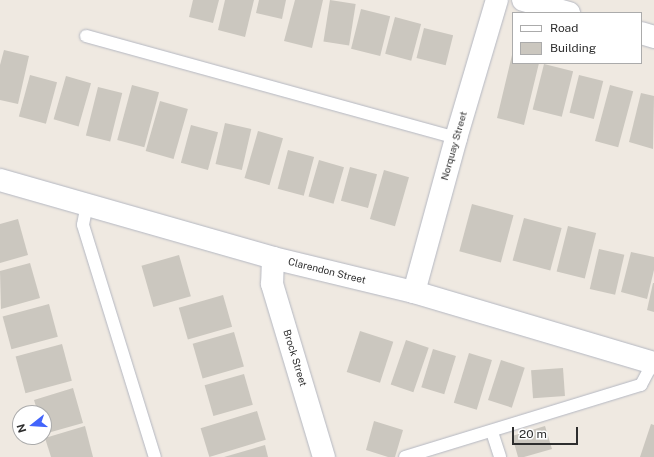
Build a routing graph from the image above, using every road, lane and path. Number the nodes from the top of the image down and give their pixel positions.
1 (497, 0) edge
2 (523, 0) edge
3 (565, 12) edge
4 (642, 33) edge
5 (86, 36) dead end
6 (654, 37) edge
7 (456, 138) junction
8 (0, 180) edge
9 (87, 204) junction
10 (273, 258) junction
11 (414, 292) junction
12 (654, 362) edge
13 (492, 432) junction
14 (155, 457) edge
15 (324, 457) edge
16 (405, 457) edge
17 (500, 457) edge

1 - 7 street, Norquay Street
2 - 3 street
4 - 6 street
5 - 7 lane
7 - 11 street, Norquay Street
8 - 9 street, Clarendon Street
9 - 10 street, Clarendon Street
9 - 14 lane
10 - 11 street, Clarendon Street
10 - 15 street, Brock Street
11 - 12 street, Clarendon Street
12 - 13 lane
13 - 16 lane
13 - 17 lane

